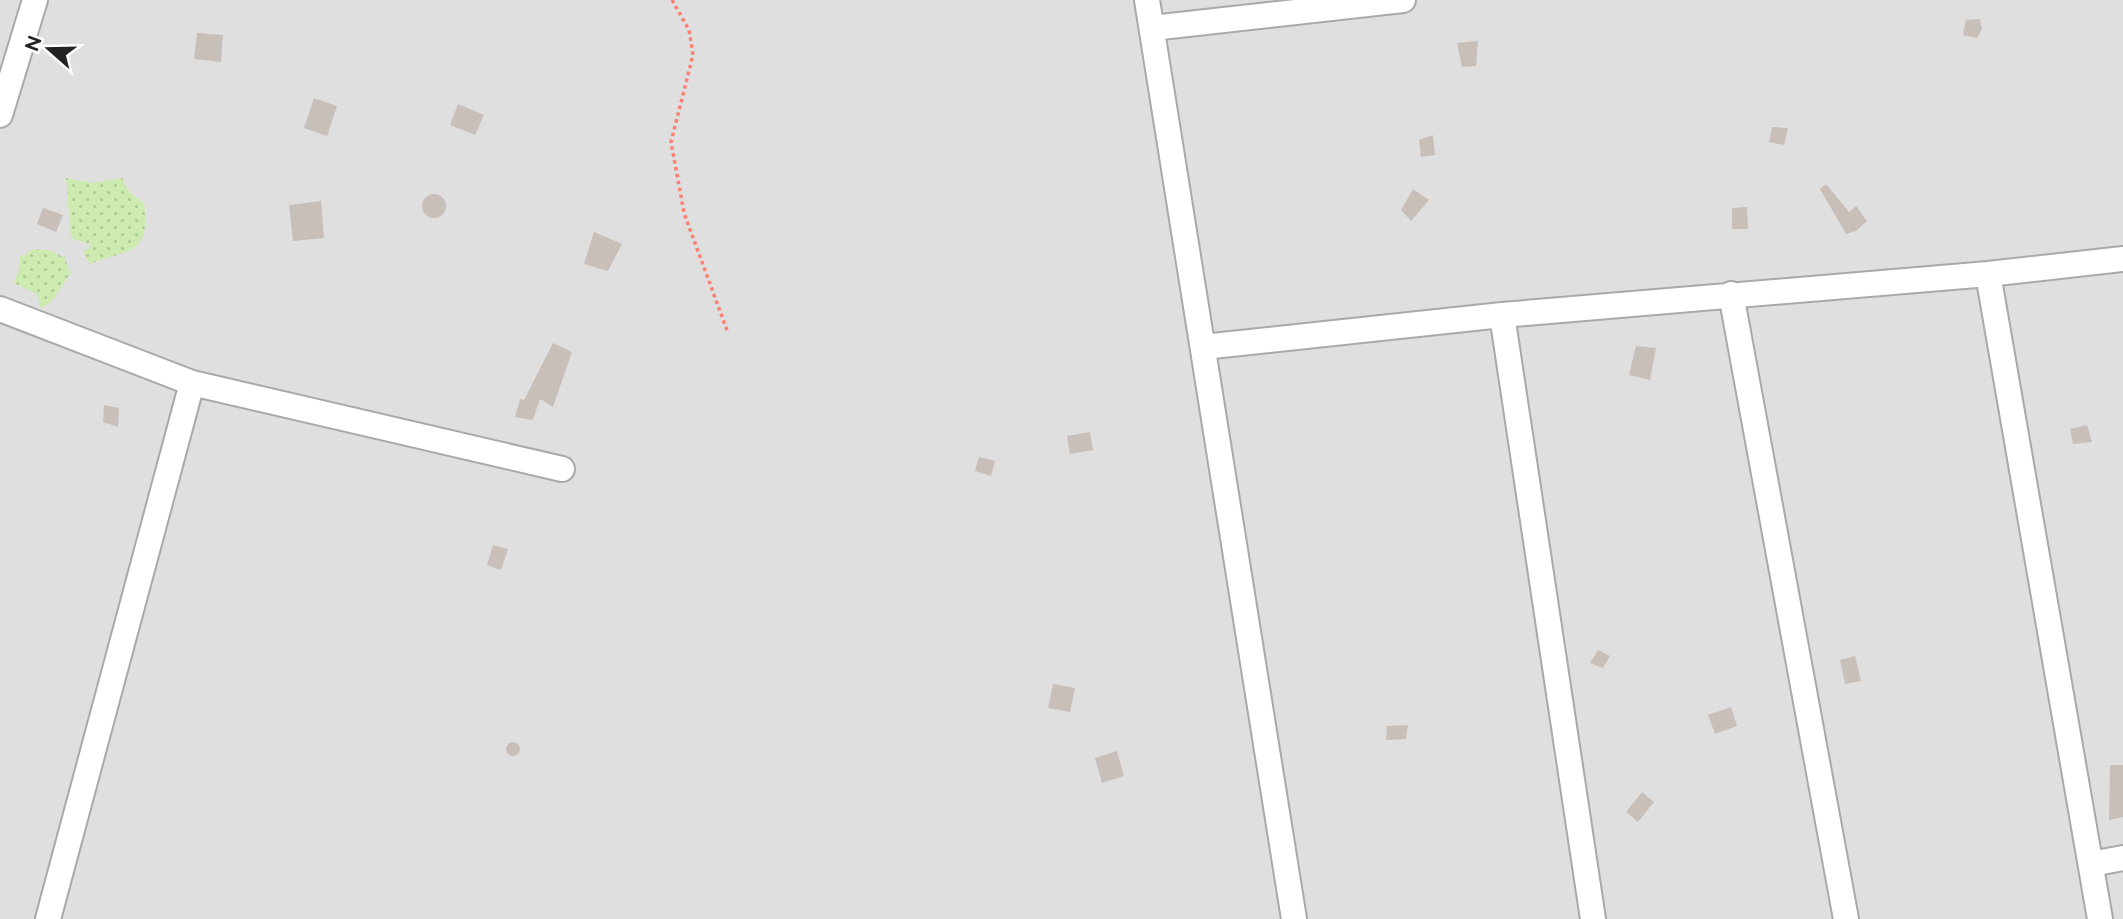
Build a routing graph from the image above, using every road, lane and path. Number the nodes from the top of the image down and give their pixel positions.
1 (35, 0) edge
2 (672, 0) edge
3 (1147, 0) edge
4 (1404, 0) edge
5 (1152, 28) junction
6 (0, 115) edge
7 (2123, 259) edge
8 (1988, 274) junction
9 (1731, 294) junction
10 (0, 309) edge
11 (1502, 315) junction
12 (728, 333) dead end
13 (1203, 347) junction
14 (192, 383) junction
15 (562, 469) dead end
16 (2123, 858) edge
17 (2091, 864) junction
18 (48, 919) edge
19 (1294, 919) edge
20 (1593, 919) edge
21 (1846, 919) edge
22 (2100, 919) edge

1 - 6 street
2 - 12 path
3 - 5 street
4 - 5 street
5 - 13 street
7 - 8 street
8 - 9 street
8 - 17 street
9 - 11 street
9 - 21 street
10 - 14 street
11 - 13 street
11 - 20 street
13 - 19 street
14 - 15 street
14 - 18 street
16 - 17 street
17 - 22 street

